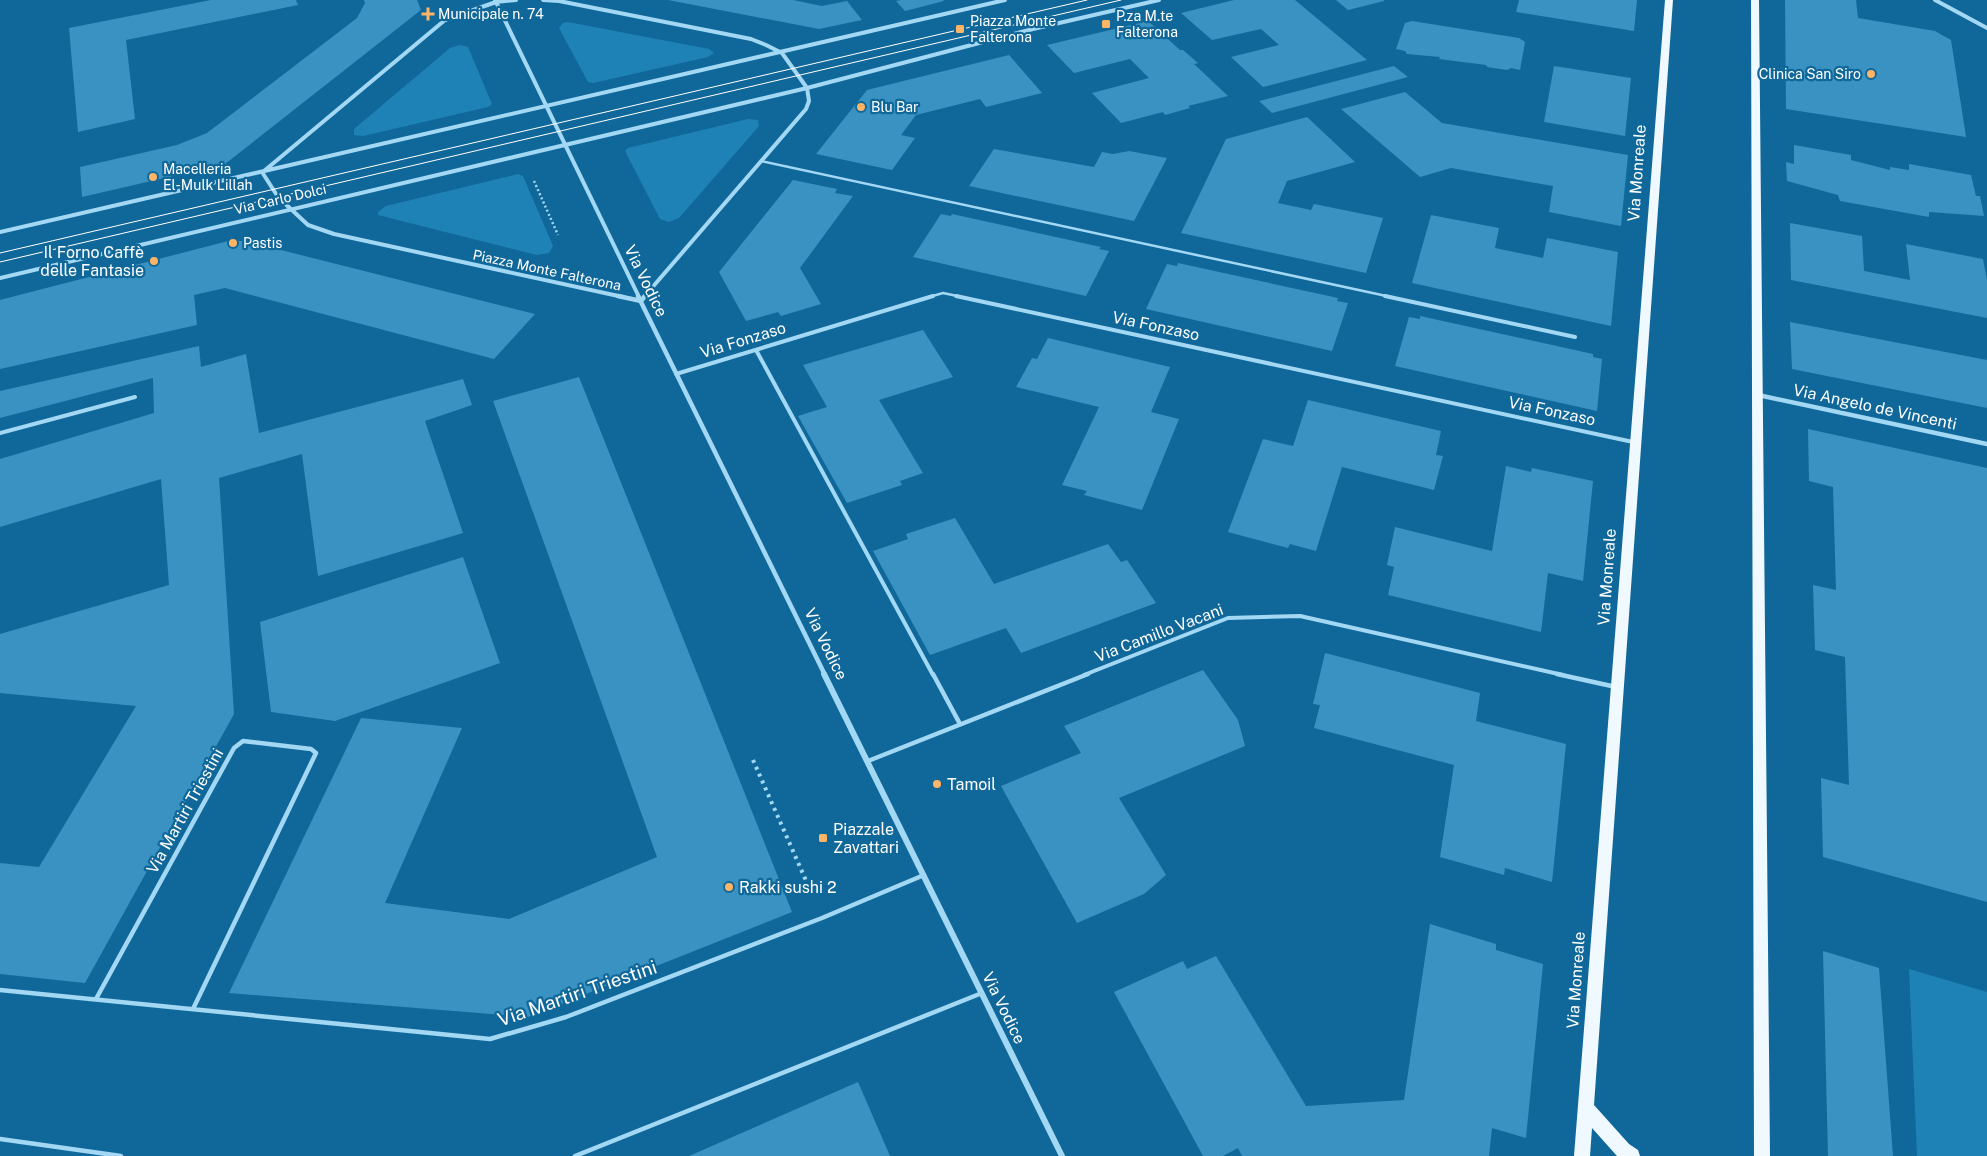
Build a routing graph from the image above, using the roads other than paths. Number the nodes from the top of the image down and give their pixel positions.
1 (516, 0) edge
2 (543, 0) edge
3 (1005, 0) edge
4 (1159, 0) edge
5 (1669, 0) edge
6 (1756, 0) edge
7 (1935, 0) edge
8 (496, 1) edge
9 (1987, 28) edge
10 (782, 53) junction
11 (807, 88) junction
12 (546, 106) junction
13 (565, 145) junction
14 (761, 161) junction
15 (262, 172) junction
16 (289, 209) junction
17 (0, 232) edge
18 (0, 278) edge
19 (641, 302) junction
20 (1575, 337) dead end
21 (756, 350) junction
22 (676, 374) junction
23 (1758, 394) junction
24 (135, 397) dead end
25 (0, 433) edge
26 (1636, 442) junction
27 (1987, 444) edge
28 (1617, 687) junction
29 (960, 724) junction
30 (868, 760) junction
31 (924, 875) junction
32 (0, 990) edge
33 (982, 993) junction
34 (96, 999) junction
35 (193, 1009) junction
36 (1586, 1108) junction
37 (0, 1139) edge
38 (121, 1156) edge
39 (575, 1156) edge
40 (1062, 1156) edge
41 (1582, 1156) edge
42 (1632, 1156) edge
43 (1762, 1156) edge

1 - 8 street
2 - 10 street
3 - 10 street
4 - 11 street
5 - 26 main road, Via Monreale
6 - 23 main road
7 - 9 street
8 - 12 street
8 - 15 street
10 - 11 street
10 - 12 street
11 - 13 street
11 - 14 street, Piazza Monte Falterona
12 - 13 street
12 - 15 street
13 - 16 street, Via Carlo Dolci
13 - 19 street, Via Vodice
14 - 19 street, Piazza Monte Falterona
14 - 20 lane
15 - 16 street, Piazza Monte Falterona
15 - 17 street, Via Carlo Dolci
16 - 18 street, Via Carlo Dolci
16 - 19 street, Piazza Monte Falterona
19 - 22 street, Via Vodice
21 - 22 lane, Via Fonzaso
21 - 26 lane, Via Fonzaso
21 - 29 lane
22 - 30 street, Via Vodice
23 - 27 street, Via Angelo de Vincenti
23 - 43 main road
24 - 25 lane
26 - 28 main road, Via Monreale
28 - 29 lane, Via Camillo Vacani
28 - 36 main road, Via Monreale
29 - 30 lane, Via Camillo Vacani
30 - 31 street, Via Vodice
31 - 33 street, Via Vodice
31 - 35 lane, Via Martiri Triestini
32 - 34 lane, Via Martiri Triestini
33 - 39 lane
33 - 40 street, Via Vodice
34 - 35 lane, Via Martiri Triestini
34 - 35 lane, Via Martiri Triestini
36 - 41 main road, Via Monreale
36 - 42 main road
37 - 38 lane

